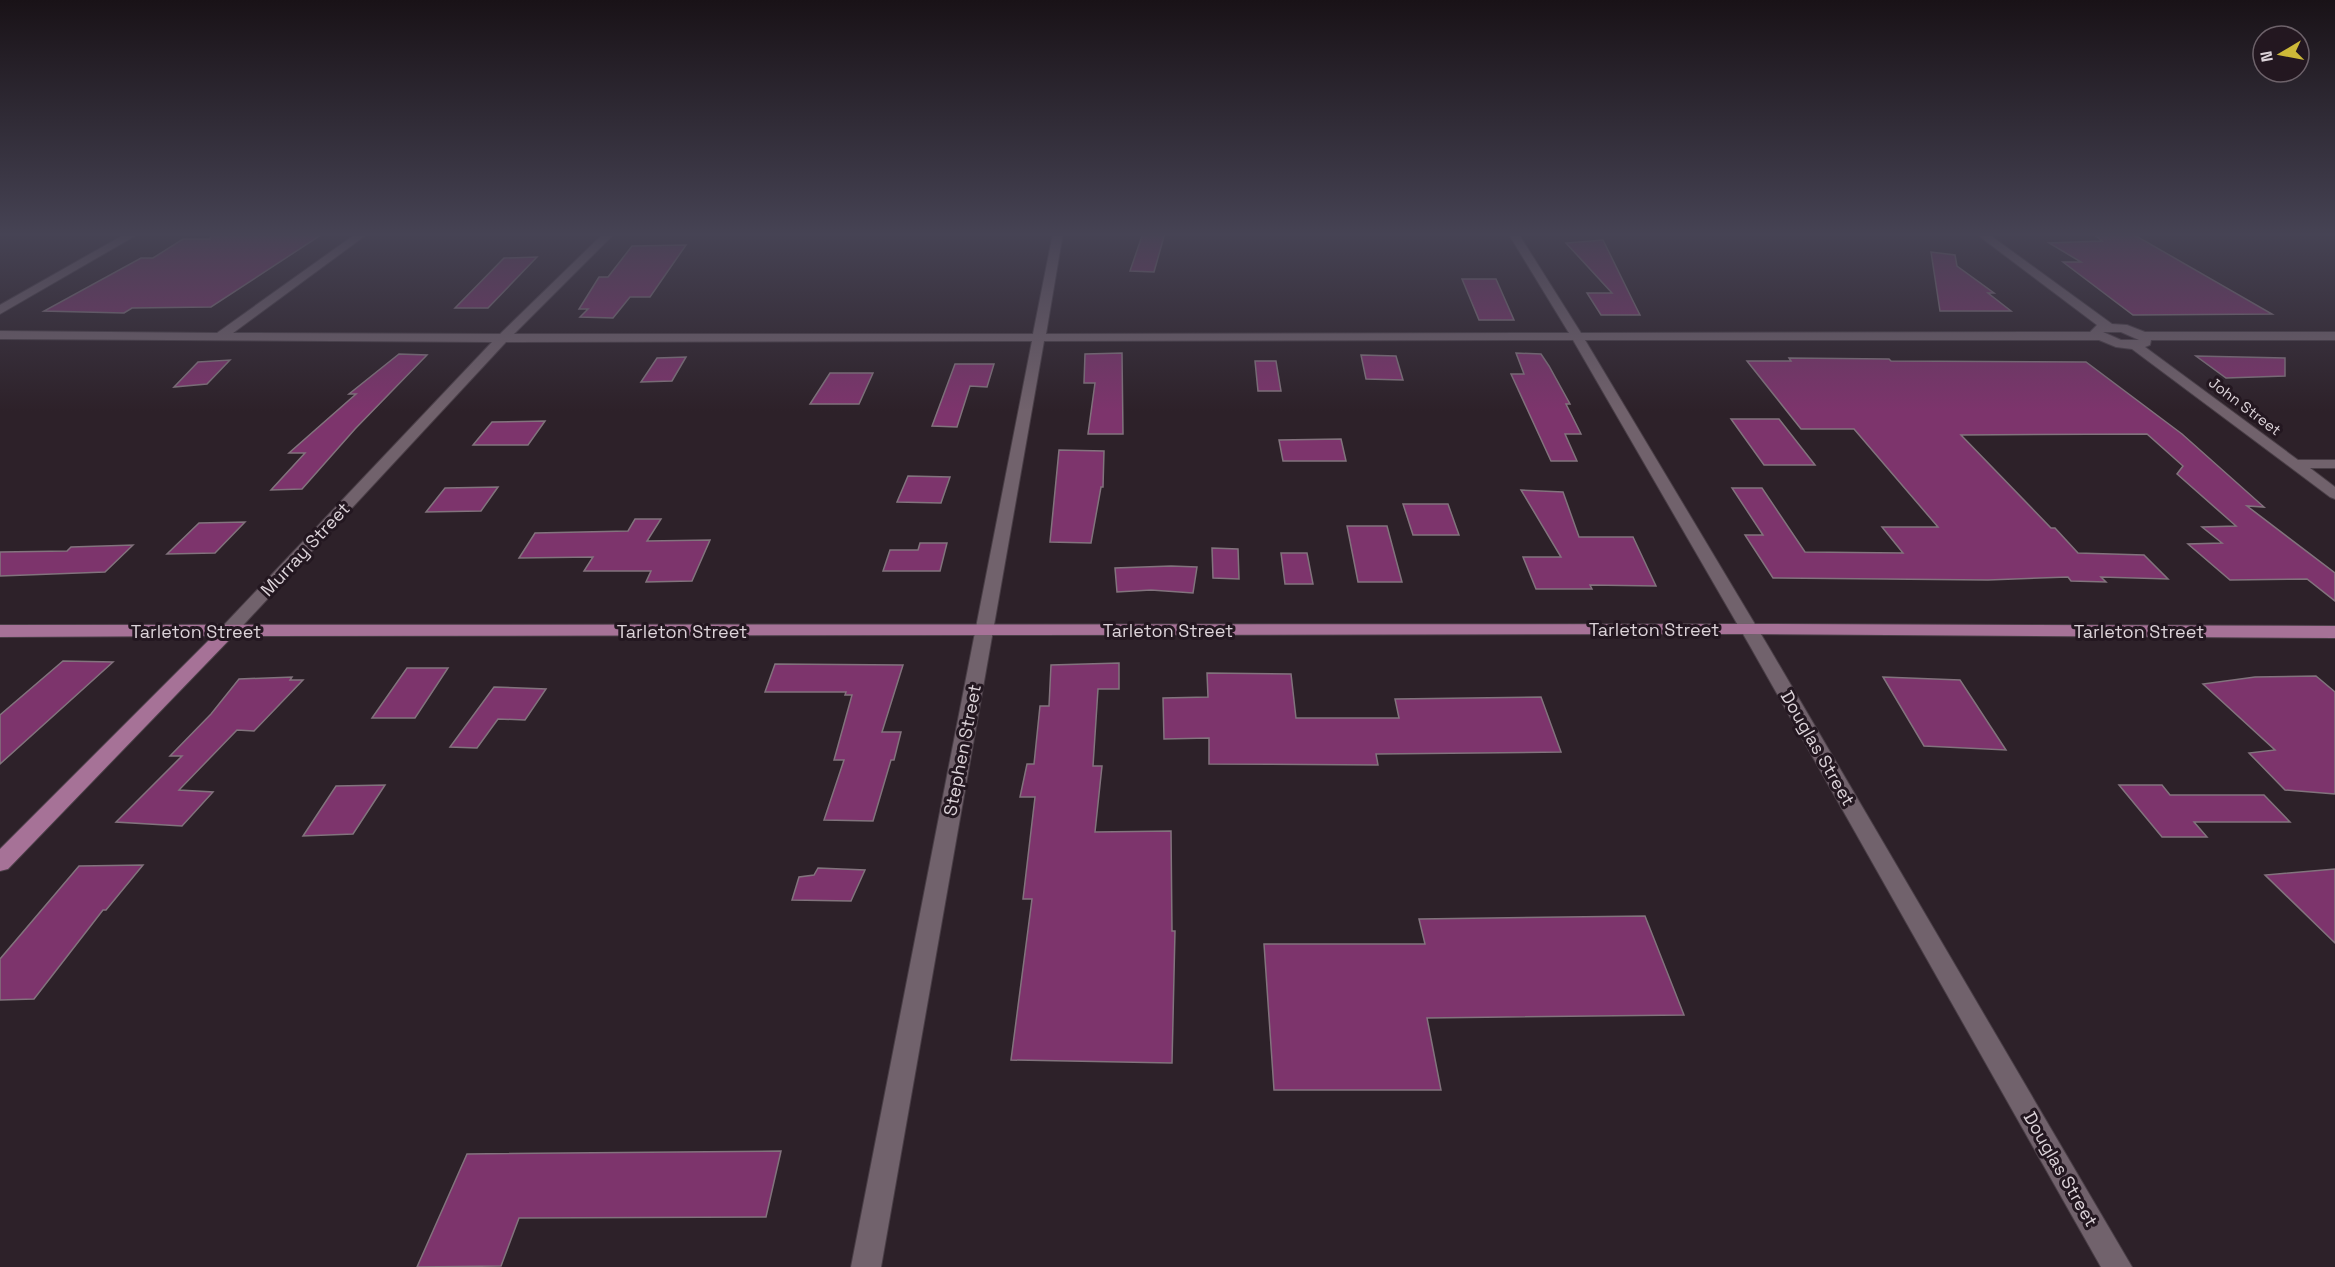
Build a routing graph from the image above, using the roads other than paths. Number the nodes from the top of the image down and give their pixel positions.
1 (31, 292) edge
2 (281, 292) edge
3 (550, 292) edge
4 (1047, 292) edge
5 (1549, 292) edge
6 (2055, 292) edge
7 (0, 310) edge
8 (2104, 331) junction
9 (0, 334) edge
10 (220, 336) junction
11 (1039, 336) junction
12 (2335, 336) edge
13 (1577, 337) junction
14 (503, 338) junction
15 (2139, 340) junction
16 (2296, 464) junction
17 (2335, 464) edge
18 (2335, 494) edge
19 (1749, 629) junction
20 (228, 631) junction
21 (984, 631) junction
22 (0, 632) edge
23 (2335, 632) edge
24 (0, 863) edge
25 (866, 1267) edge
26 (2117, 1267) edge

1 - 7 street
2 - 10 street
3 - 14 street, Murray Street
4 - 11 street, Stephen Street
5 - 13 street, Douglas Street
6 - 8 street
8 - 13 street
8 - 15 street
9 - 10 street
10 - 14 street
11 - 13 street
11 - 14 street
11 - 21 street, Stephen Street
12 - 15 street
13 - 19 street, Douglas Street
14 - 20 street, Murray Street
15 - 16 street, John Street
16 - 17 street
16 - 18 street, John Street
19 - 21 main road, Tarleton Street
19 - 23 main road, Tarleton Street
19 - 26 street, Douglas Street
20 - 21 main road, Tarleton Street
20 - 22 main road, Tarleton Street
20 - 24 main road, Murray Street
21 - 25 street, Stephen Street

